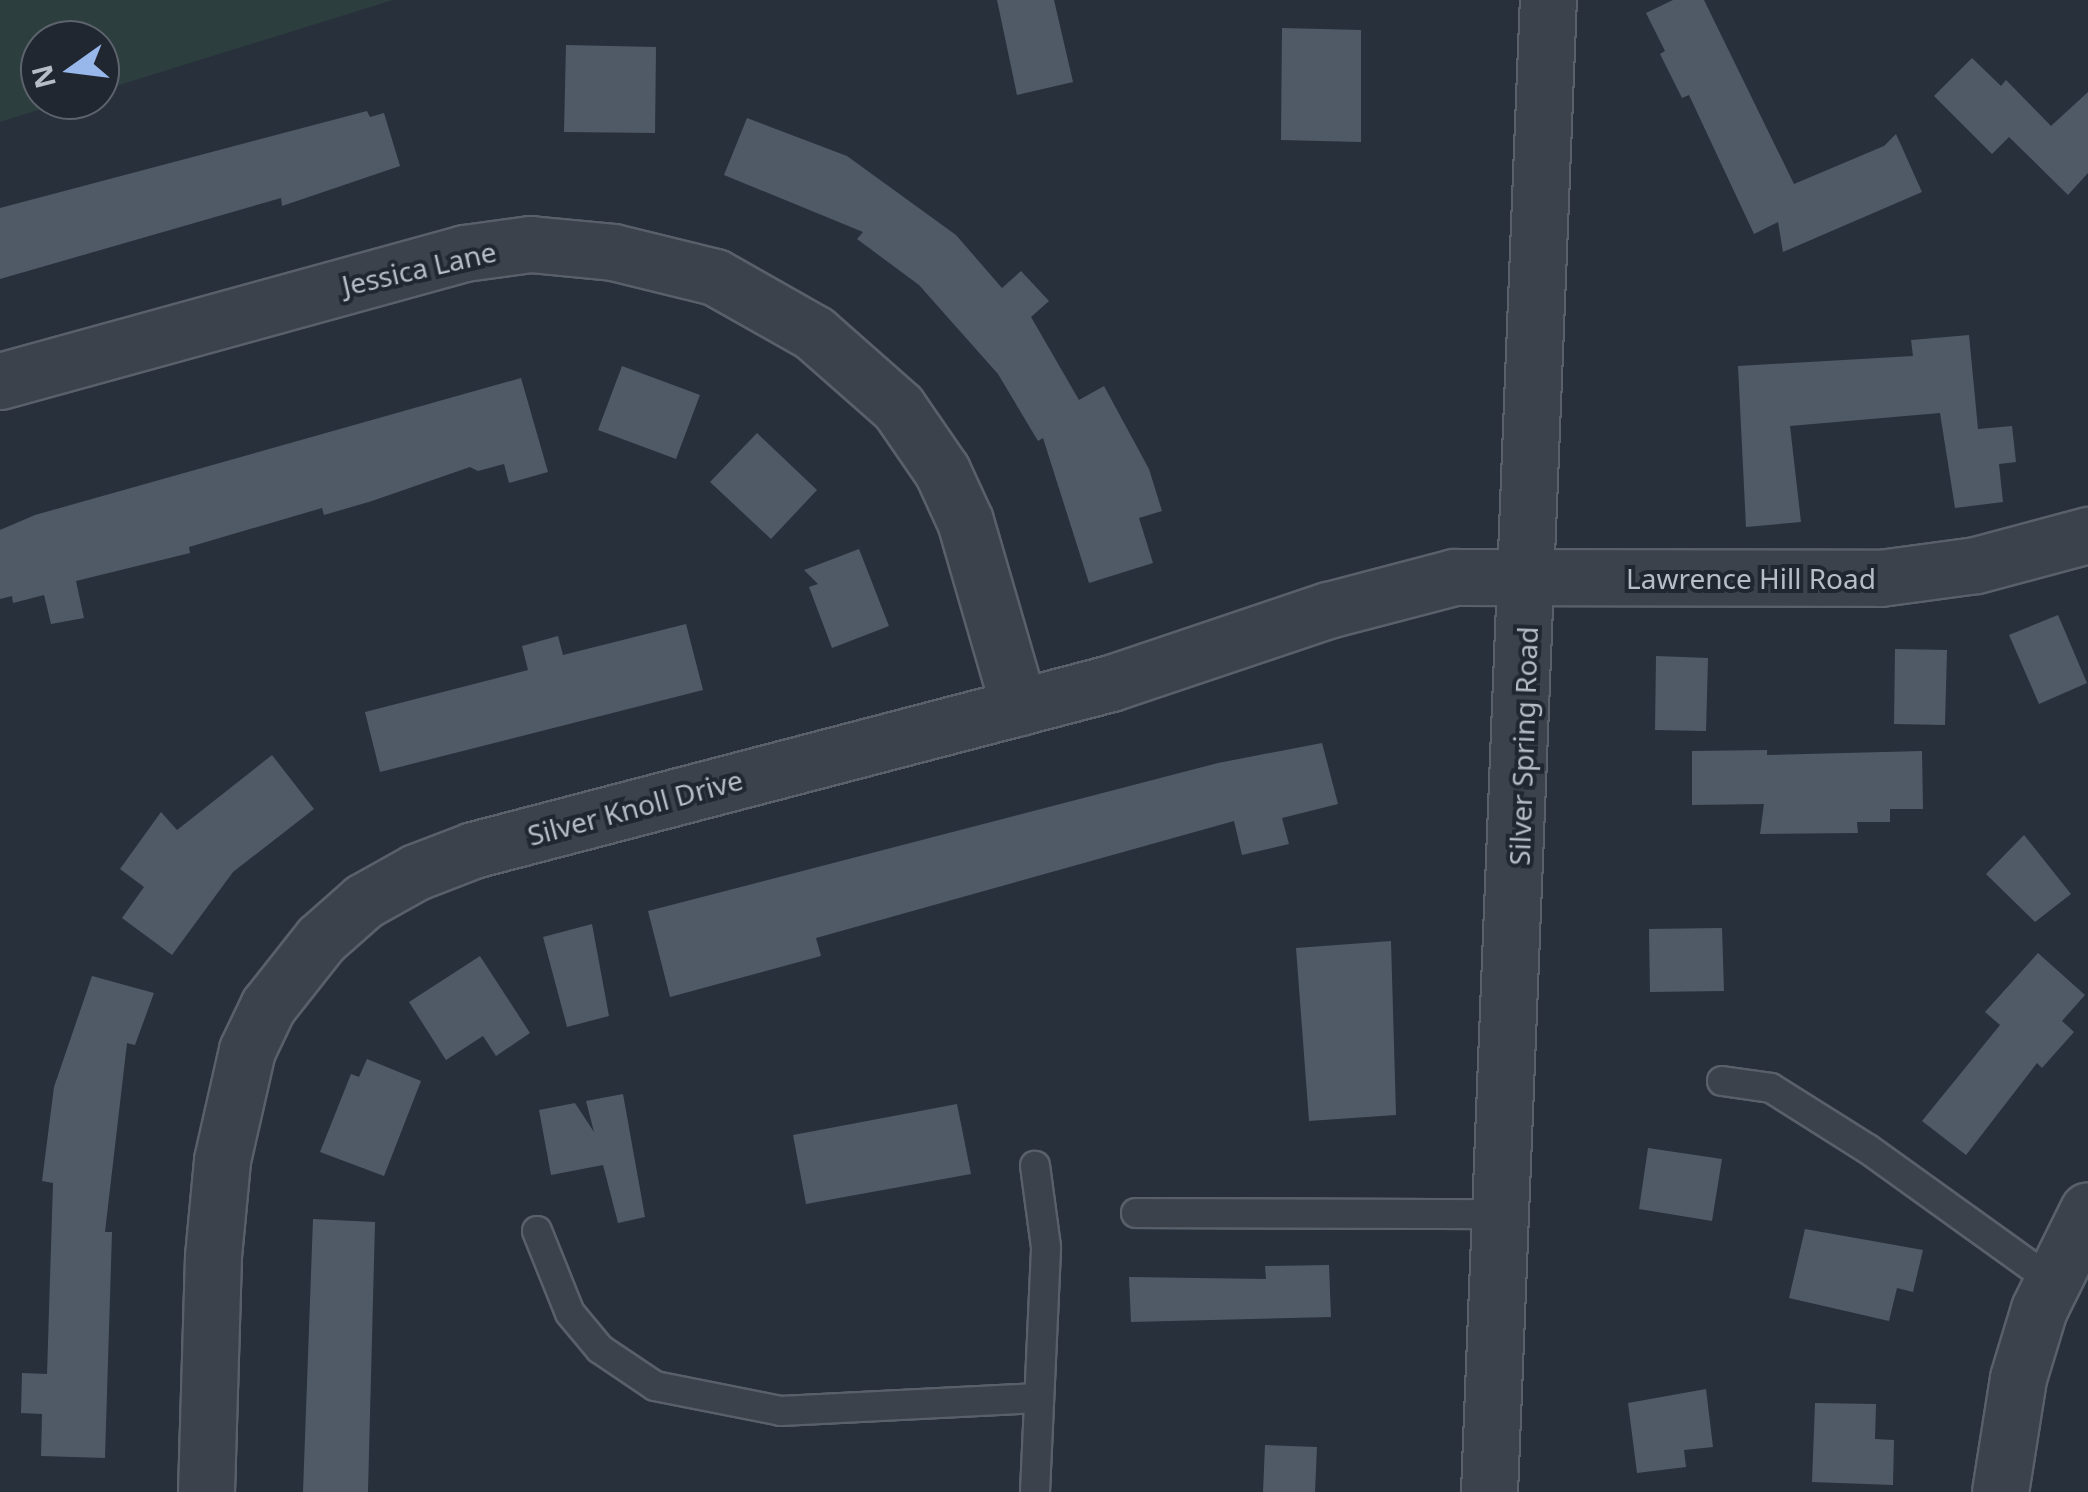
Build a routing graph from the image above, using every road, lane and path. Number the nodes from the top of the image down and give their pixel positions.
1 (1548, 0) edge
2 (0, 381) edge
3 (2088, 535) edge
4 (1529, 576) junction
5 (1019, 706) junction
6 (1722, 1081) dead end
7 (1035, 1166) dead end
8 (2088, 1210) edge
9 (1136, 1213) dead end
10 (1502, 1214) junction
11 (537, 1231) dead end
12 (2052, 1281) junction
13 (1039, 1398) junction
14 (206, 1492) edge
15 (1034, 1492) edge
16 (1488, 1492) edge
17 (2000, 1492) edge

1 - 4 street, Silver Spring Road
2 - 5 street, Jessica Lane
3 - 4 street, Lawrence Hill Road
4 - 5 street, Silver Knoll Drive
4 - 10 street, Silver Spring Road
5 - 14 street, Silver Knoll Drive
6 - 12 lane
7 - 13 lane
8 - 12 street
9 - 10 lane
10 - 16 street, Silver Spring Road
11 - 13 lane
12 - 17 street
13 - 15 lane

